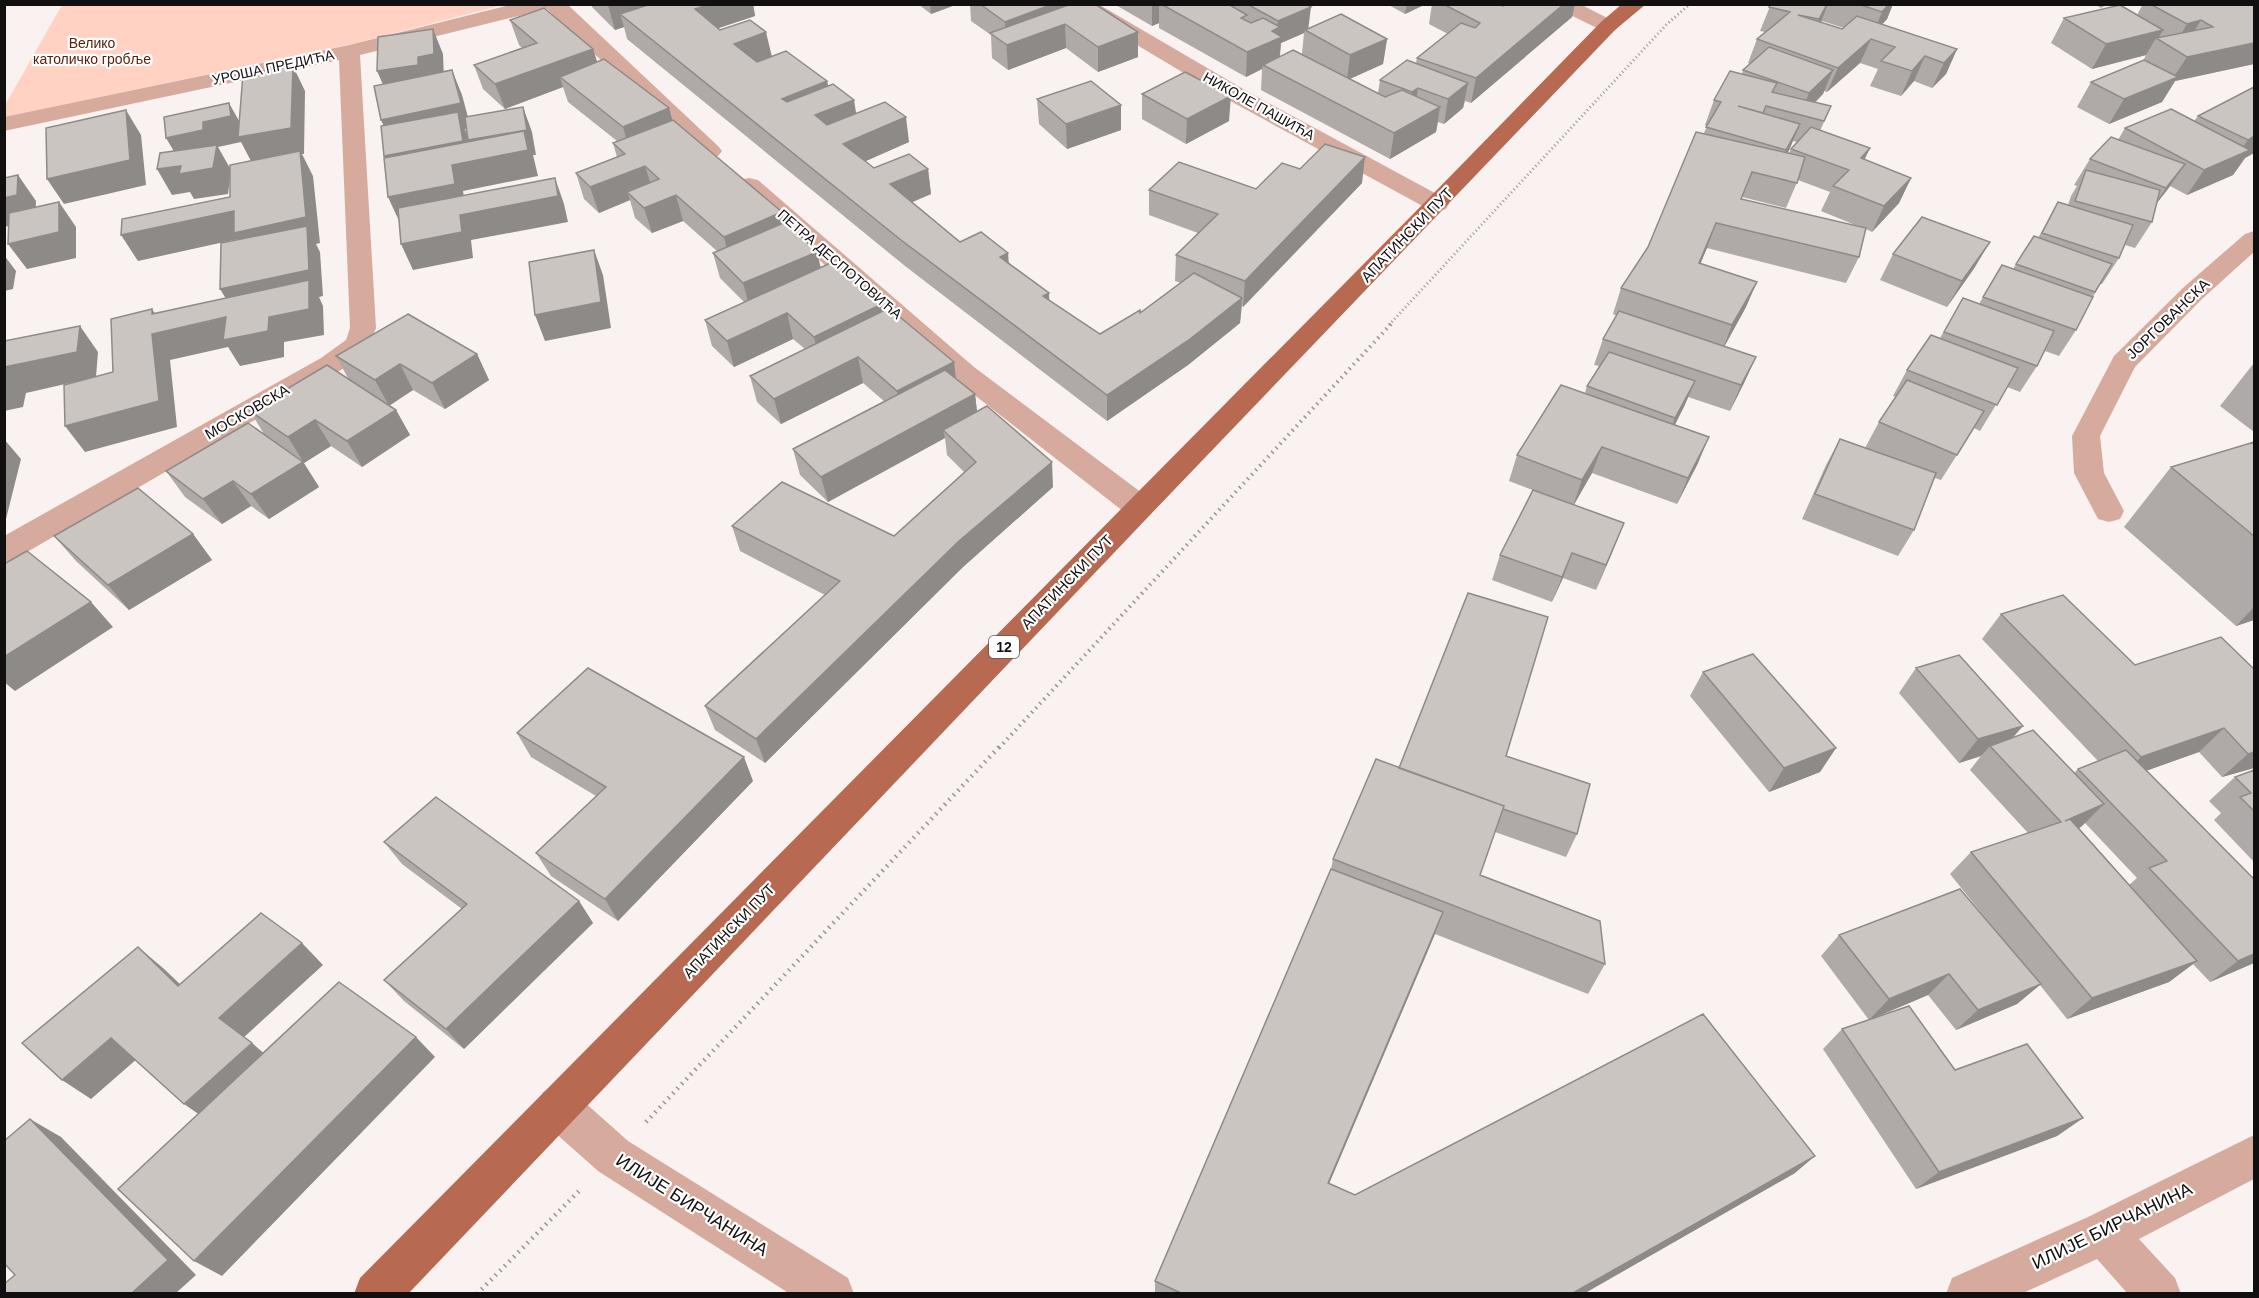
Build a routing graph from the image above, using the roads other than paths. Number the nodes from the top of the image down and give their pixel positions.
1 (541, 4) edge
2 (554, 4) edge
3 (1082, 4) edge
4 (1563, 4) edge
5 (1636, 4) edge
6 (1608, 26) junction
7 (349, 51) junction
8 (4, 124) edge
9 (1437, 204) junction
10 (2254, 239) edge
11 (1139, 507) junction
12 (2109, 511) dead end
13 (4, 551) edge
14 (558, 1107) junction
15 (2254, 1156) edge
16 (2104, 1233) junction
17 (376, 1293) edge
18 (832, 1293) edge
19 (1968, 1293) edge
20 (2159, 1293) edge

1 - 7 street, УРОША ПРЕДИЋА
2 - 11 street, ПЕТРА ДЕСПОТОВИЋА
3 - 9 street, НИКОЛЕ ПАШИЋА
4 - 6 street
5 - 6 main road, АПАТИНСКИ ПУТ / 12
6 - 9 main road, АПАТИНСКИ ПУТ / 12
7 - 8 street, УРОША ПРЕДИЋА
7 - 13 street, МОСКОВСКА
9 - 11 main road, АПАТИНСКИ ПУТ / 12
10 - 12 street, ЈОРГОВАНСКА
11 - 14 main road, АПАТИНСКИ ПУТ / 12
14 - 17 main road, АПАТИНСКИ ПУТ / 12
14 - 18 street, ИЛИЈЕ БИРЧАНИНА
15 - 16 street, ИЛИЈЕ БИРЧАНИНА
16 - 19 street, ИЛИЈЕ БИРЧАНИНА
16 - 20 street

